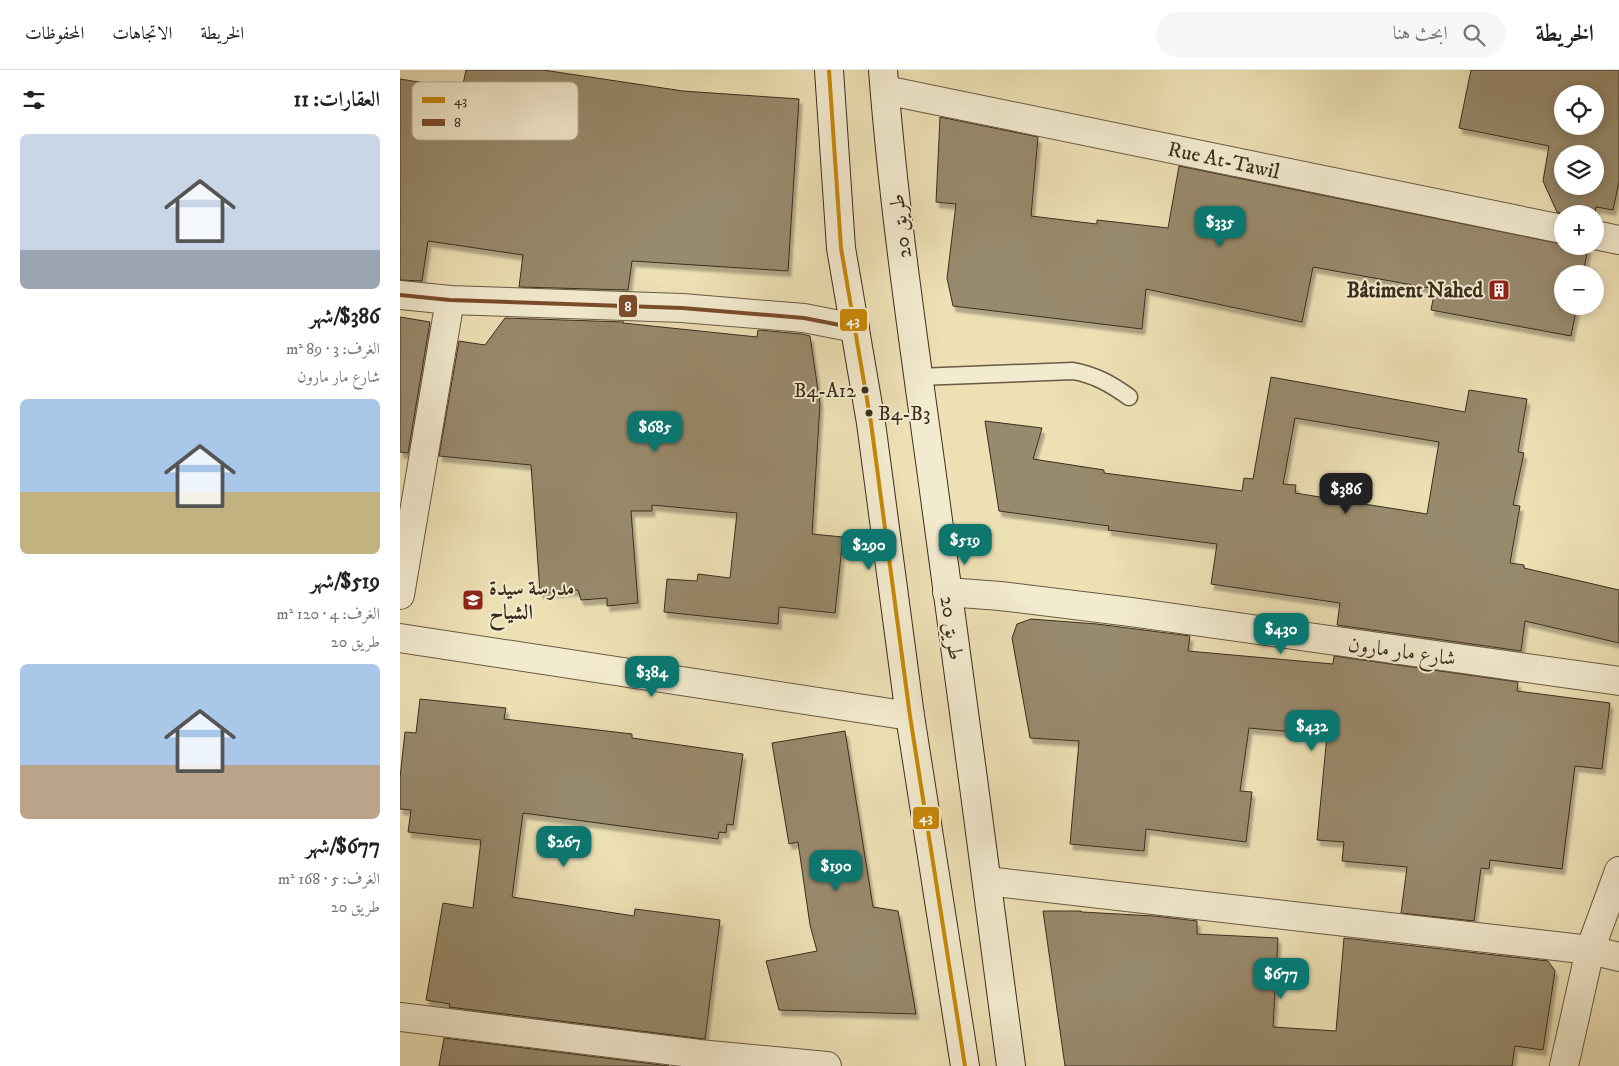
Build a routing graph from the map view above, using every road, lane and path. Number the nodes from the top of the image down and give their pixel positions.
1 (829, 70) edge
2 (884, 80) edge
3 (1554, 227) edge
4 (1604, 237) edge
5 (1619, 240) edge
6 (400, 295) edge
7 (450, 300) junction
8 (854, 328) junction
9 (918, 377) junction
10 (1129, 397) dead end
11 (947, 592) junction
12 (400, 595) edge
13 (400, 638) edge
14 (1619, 681) edge
15 (910, 716) junction
16 (1619, 871) edge
17 (987, 881) junction
18 (1590, 950) junction
19 (1619, 957) edge
20 (400, 1018) edge
21 (827, 1066) edge
22 (965, 1066) edge
23 (1011, 1066) edge
24 (1564, 1066) edge

1 - 8 street
2 - 3 street, Rue At-Tawil
2 - 9 street, طريق 20
4 - 5 street
6 - 7 street
7 - 8 street
7 - 12 street
8 - 15 street
9 - 10 lane
9 - 11 street, طريق 20
11 - 14 street, شارع مار مارون
11 - 17 street, طريق 20
13 - 15 street
15 - 22 street
16 - 18 street
17 - 18 street
17 - 23 street, طريق 20
18 - 19 street
18 - 24 street
20 - 21 street

